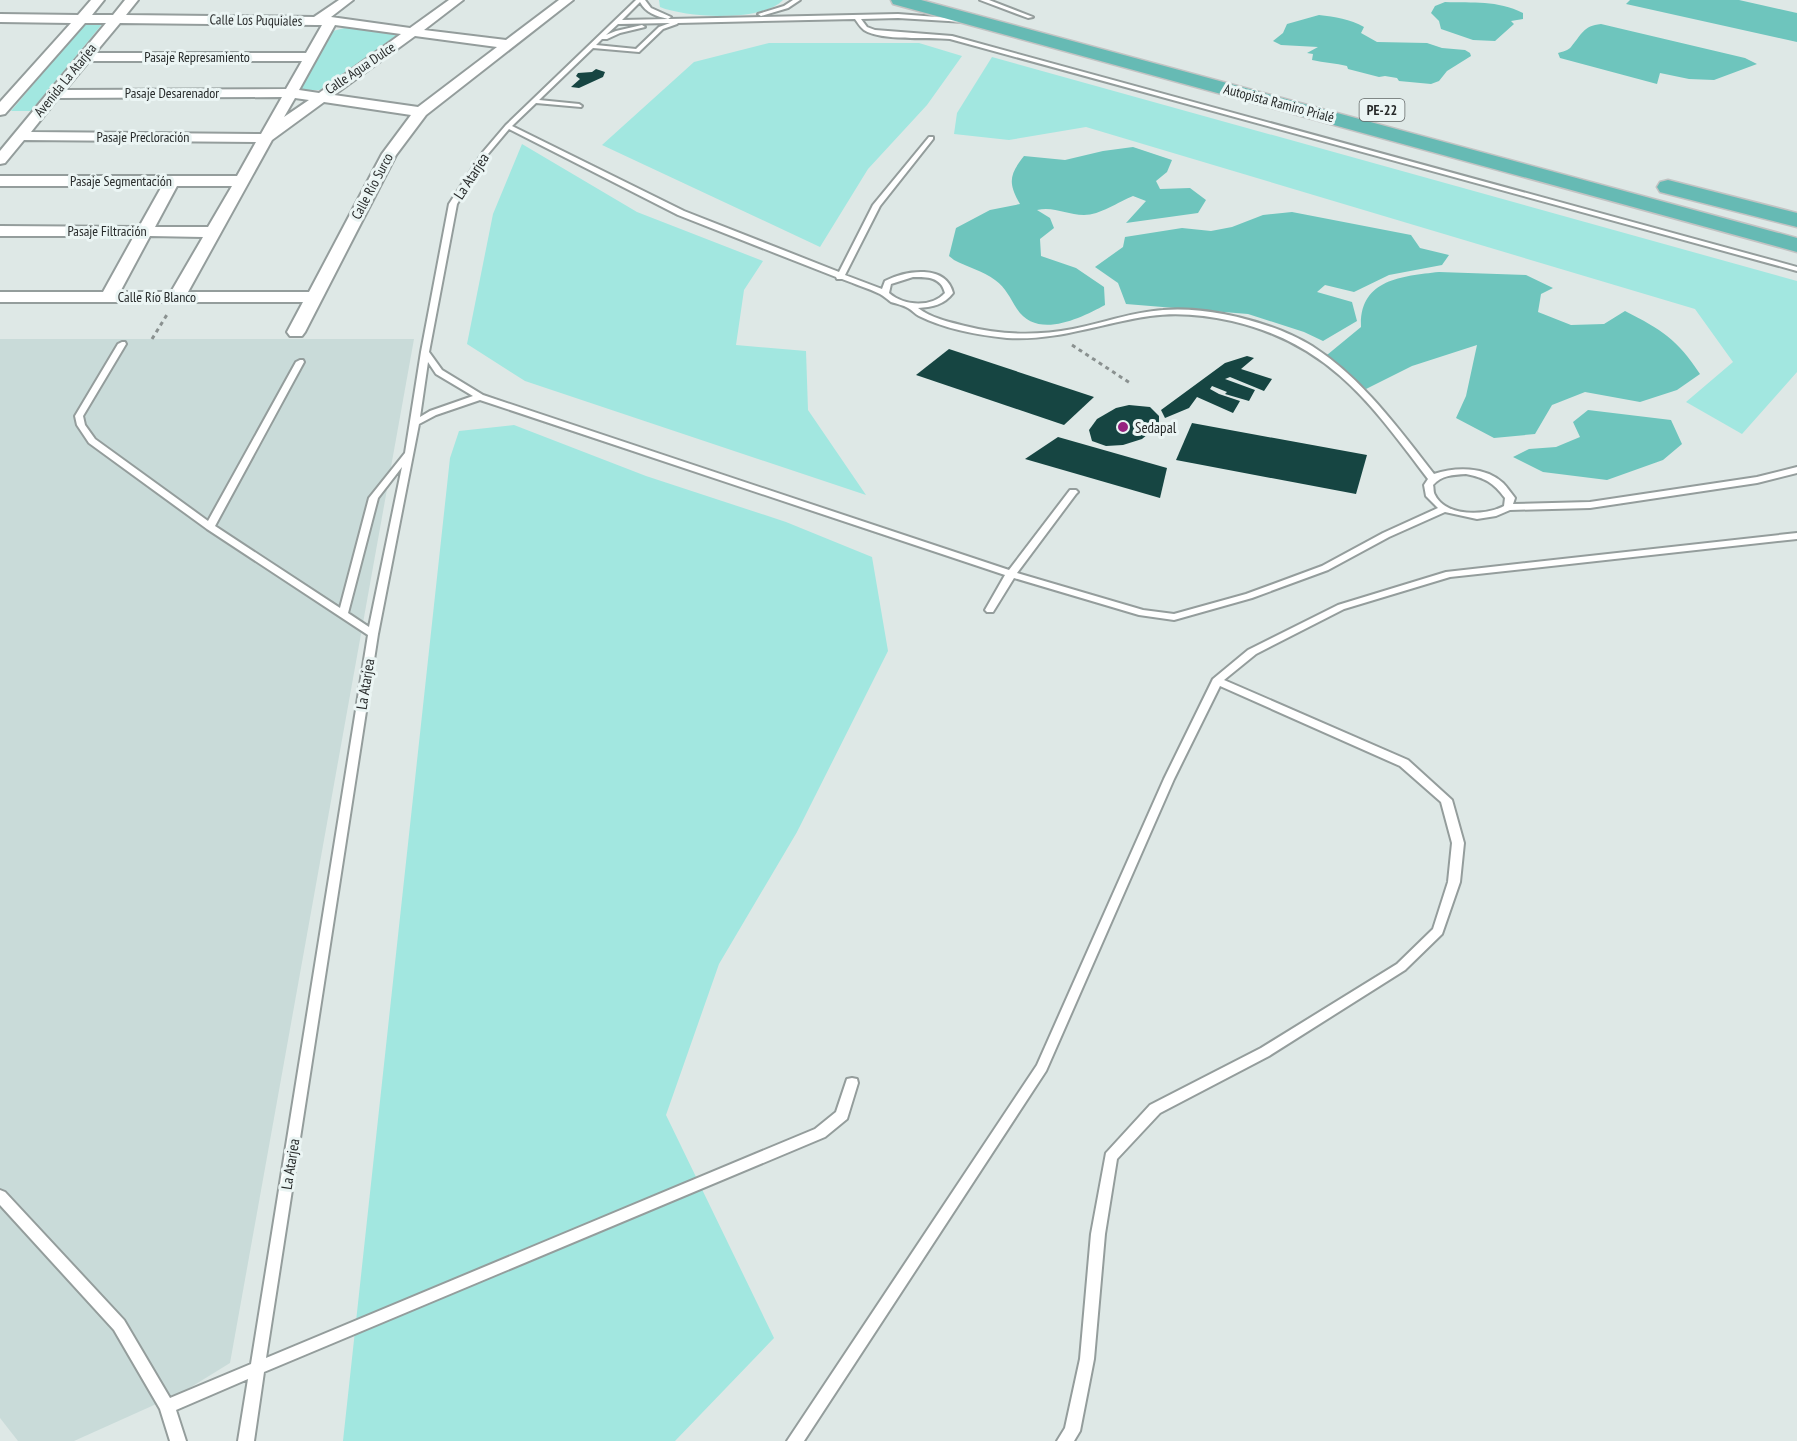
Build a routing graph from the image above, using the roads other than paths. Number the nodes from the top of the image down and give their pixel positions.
1 (98, 0) edge
2 (132, 0) edge
3 (347, 0) edge
4 (456, 0) edge
5 (567, 0) edge
6 (641, 0) edge
7 (797, 0) edge
8 (900, 0) edge
9 (967, 0) edge
10 (983, 0) edge
11 (1030, 17) junction
12 (0, 18) edge
13 (858, 18) junction
14 (116, 19) junction
15 (732, 19) junction
16 (81, 20) junction
17 (686, 20) junction
18 (324, 21) junction
19 (617, 22) junction
20 (990, 24) junction
21 (414, 32) junction
22 (595, 44) junction
23 (510, 45) junction
24 (84, 57) junction
25 (310, 57) junction
26 (290, 93) junction
27 (54, 94) junction
28 (1325, 96) dead end
29 (318, 97) junction
30 (534, 101) junction
31 (579, 106) dead end
32 (0, 111) edge
33 (421, 112) junction
34 (0, 121) edge
35 (32, 121) junction
36 (508, 126) junction
37 (21, 136) junction
38 (265, 138) junction
39 (931, 138) dead end
40 (0, 160) edge
41 (1644, 180) dead end
42 (0, 181) edge
43 (172, 181) junction
44 (241, 181) junction
45 (1797, 220) edge
46 (0, 231) edge
47 (144, 232) junction
48 (214, 232) junction
49 (1797, 245) edge
50 (1797, 269) edge
51 (840, 276) junction
52 (885, 293) junction
53 (0, 297) edge
54 (109, 297) junction
55 (177, 297) junction
56 (314, 297) junction
57 (909, 305) junction
58 (296, 332) dead end
59 (122, 344) dead end
60 (425, 352) junction
61 (300, 362) dead end
62 (480, 397) junction
63 (415, 423) junction
64 (409, 452) junction
65 (1797, 470) edge
66 (1432, 478) junction
67 (1073, 492) dead end
68 (1508, 507) junction
69 (1444, 509) junction
70 (210, 527) junction
71 (1797, 536) edge
72 (1011, 574) junction
73 (990, 610) dead end
74 (343, 614) junction
75 (373, 634) junction
76 (1217, 681) junction
77 (852, 1083) dead end
78 (0, 1196) edge
79 (258, 1367) junction
80 (167, 1406) junction
81 (178, 1441) edge
82 (246, 1441) edge
83 (795, 1441) edge
84 (1065, 1441) edge

1 - 16 street, Avenida La Atarjea
2 - 14 street, Avenida La Atarjea
3 - 18 street
4 - 21 street, Calle Agua Dulce
5 - 23 street, Calle Río Surco
6 - 17 lane
6 - 19 lane, La Atarjea
7 - 15 lane
8 - 20 highway, Autopista Ramiro Prialé / PE-22
9 - 11 highway, Autopista Ramiro Prialé
10 - 11 lane
11 - 28 highway, Autopista Ramiro Prialé
12 - 16 street, Calle Los Puquiales
13 - 15 lane
13 - 20 lane
13 - 50 lane
14 - 16 street, Calle Los Puquiales
14 - 18 street, Calle Los Puquiales
14 - 24 street, Avenida La Atarjea
15 - 17 lane
16 - 32 street, Avenida La Atarjea
17 - 19 lane
17 - 22 lane
17 - 22 lane
18 - 21 street, Calle Los Puquiales
18 - 25 street, Calle Agua Dulce
19 - 22 lane, La Atarjea
20 - 49 highway, Autopista Ramiro Prialé / PE-22
21 - 23 street, Calle Los Puquiales
21 - 29 street, Calle Agua Dulce
22 - 30 lane, La Atarjea
23 - 33 street, Calle Río Surco
24 - 25 street, Pasaje Represamiento
24 - 27 street, Avenida La Atarjea
25 - 26 street, Calle Agua Dulce
26 - 27 street, Pasaje Desarenador
26 - 29 street, Pasaje Desarenador
26 - 38 street, Calle Agua Dulce
27 - 35 street, Avenida La Atarjea
29 - 33 street, Pasaje Desarenador
29 - 38 street, Calle Agua Dulce
30 - 31 lane
30 - 36 lane, La Atarjea
33 - 56 street, Calle Río Surco
34 - 35 street
35 - 37 street, Avenida La Atarjea
36 - 51 lane
36 - 60 lane, La Atarjea
37 - 38 street, Pasaje Precloración
37 - 40 street, Avenida La Atarjea
38 - 44 street, Calle Agua Dulce
39 - 51 lane
41 - 45 highway
42 - 43 street, Pasaje Segmentación
43 - 44 street, Pasaje Segmentación
43 - 47 street
44 - 48 street, Calle Agua Dulce
46 - 47 street, Pasaje Filtración
47 - 48 street, Pasaje Filtración
47 - 54 street
48 - 55 street, Calle Agua Dulce
51 - 52 lane
52 - 57 lane
52 - 57 lane
53 - 54 street, Calle Río Blanco
54 - 55 street, Calle Río Blanco
55 - 56 street, Calle Río Blanco
56 - 58 street, Calle Río Surco
57 - 66 lane
59 - 70 lane
60 - 62 lane
60 - 63 lane, La Atarjea
61 - 70 lane
62 - 63 lane
62 - 72 lane
63 - 64 lane, La Atarjea
64 - 74 lane
64 - 75 lane, La Atarjea
65 - 68 lane
66 - 68 lane
66 - 69 lane
67 - 72 lane
68 - 69 lane
69 - 72 lane
70 - 74 lane
71 - 76 lane
72 - 73 lane
74 - 75 lane
75 - 79 lane, La Atarjea
76 - 83 lane
76 - 84 lane
77 - 79 lane
78 - 80 lane
79 - 80 lane
79 - 82 lane, La Atarjea
80 - 81 lane

